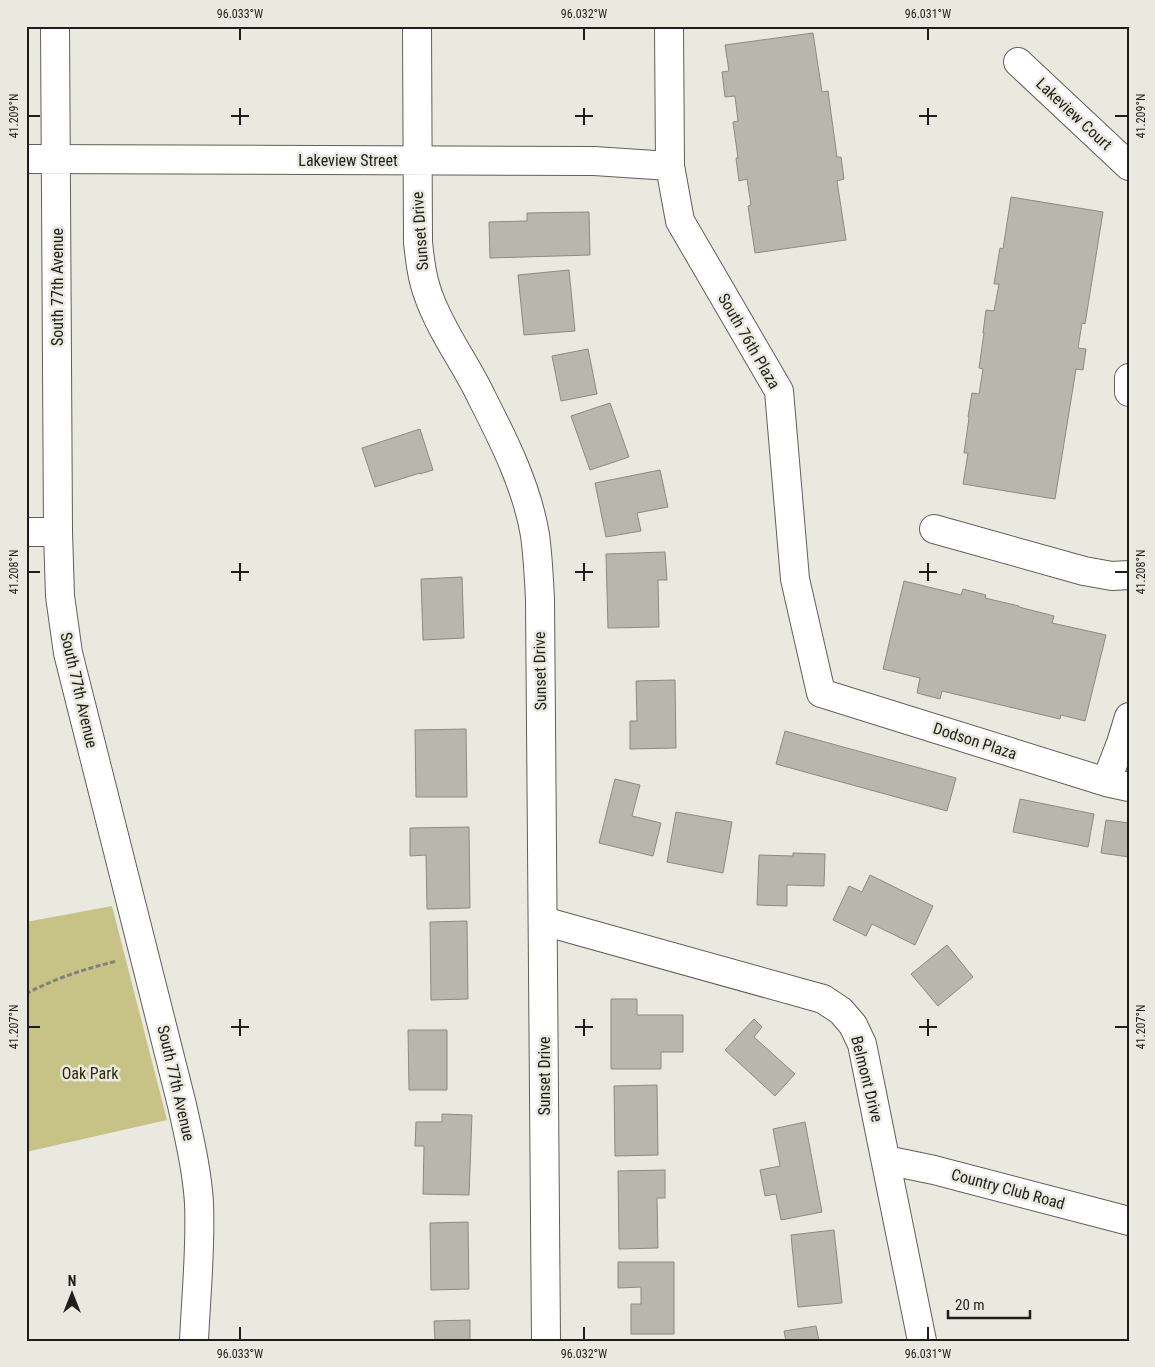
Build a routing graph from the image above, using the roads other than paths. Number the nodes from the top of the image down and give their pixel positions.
1 (55, 26) edge
2 (417, 26) edge
3 (669, 26) edge
4 (1018, 62) dead end
5 (26, 159) edge
6 (56, 159) junction
7 (417, 160) junction
8 (670, 166) junction
9 (1129, 166) edge
10 (1129, 378) edge
11 (1129, 392) edge
12 (934, 529) dead end
13 (26, 532) edge
14 (58, 532) junction
15 (1129, 575) edge
16 (821, 693) joint
17 (1129, 717) edge
18 (1117, 785) edge
19 (543, 921) junction
20 (886, 1160) junction
21 (1129, 1221) edge
22 (194, 1341) edge
23 (546, 1341) edge
24 (922, 1341) edge

1 - 6 street, South 77th Avenue
2 - 7 street, Sunset Drive
3 - 8 street, South 76th Plaza
4 - 9 street, Lakeview Court
5 - 6 street, Lakeview Street
6 - 7 street, Lakeview Street
6 - 14 street, South 77th Avenue
7 - 8 street, Lakeview Street
7 - 19 street, Sunset Drive
8 - 16 street, South 76th Plaza
10 - 11 street
12 - 15 street
13 - 14 street
14 - 22 street, South 77th Avenue
16 - 18 street, Dodson Plaza
17 - 18 street
19 - 20 street, Belmont Drive
19 - 23 street, Sunset Drive
20 - 21 street, Country Club Road
20 - 24 street, Belmont Drive

